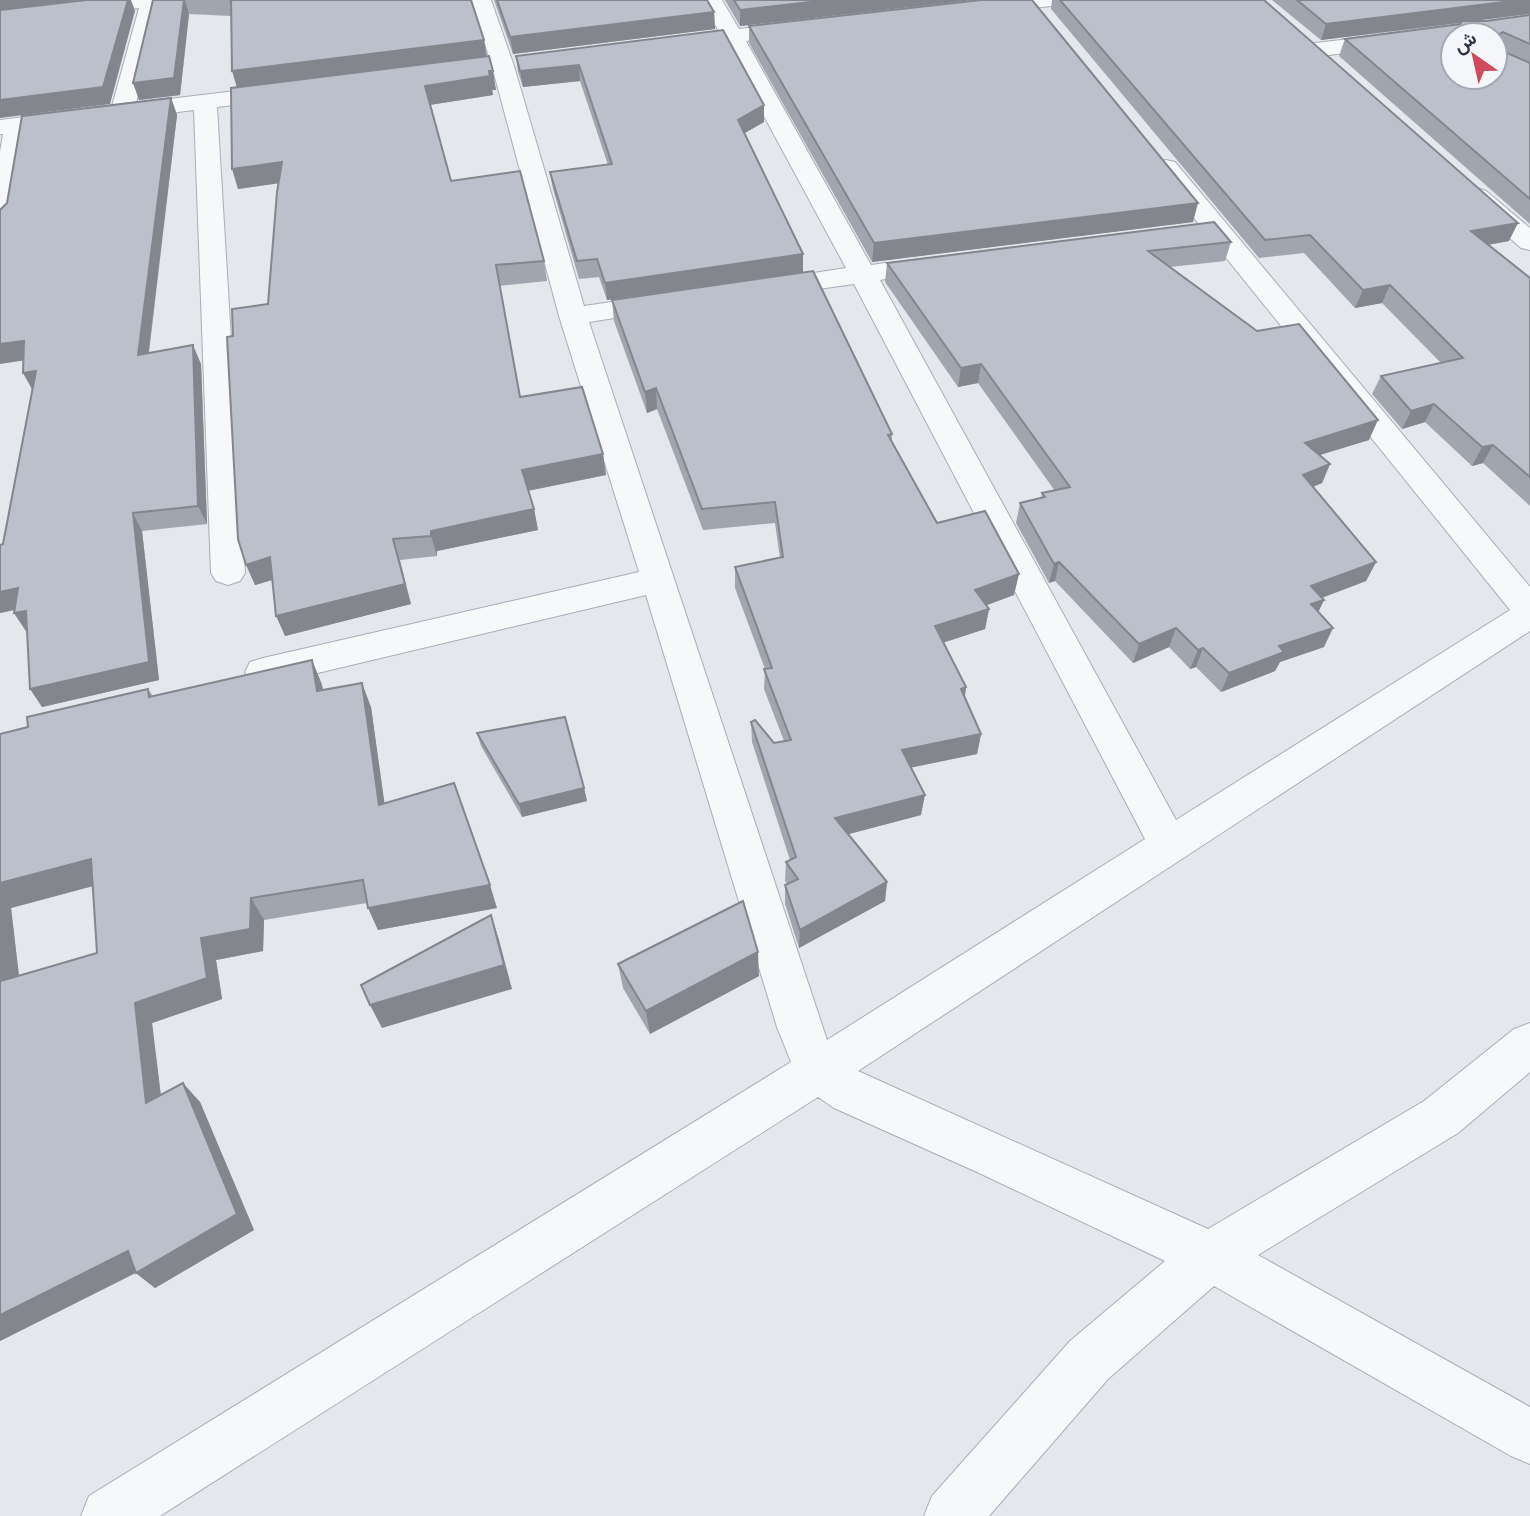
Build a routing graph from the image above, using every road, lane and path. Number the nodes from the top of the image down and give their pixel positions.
1 (151, 0) edge
2 (481, 0) edge
3 (712, 0) edge
4 (1040, 7) edge
5 (963, 10) edge
6 (0, 19) edge
7 (827, 25) edge
8 (1295, 33) edge
9 (732, 36) junction
10 (1410, 38) edge
11 (651, 47) edge
12 (1315, 50) junction
13 (1335, 68) edge
14 (300, 90) edge
15 (205, 101) junction
16 (123, 110) junction
17 (8, 125) edge
18 (1146, 143) edge
19 (1464, 185) edge
20 (0, 220) edge
21 (1530, 242) edge
22 (904, 269) edge
23 (863, 274) junction
24 (739, 292) edge
25 (697, 298) edge
26 (573, 316) junction
27 (228, 573) dead end
28 (659, 580) junction
29 (1530, 612) edge
30 (229, 680) edge
31 (1169, 845) junction
32 (1530, 1044) edge
33 (818, 1071) junction
34 (1210, 1256) junction
35 (1530, 1437) edge
36 (109, 1516) edge
37 (952, 1516) edge

1 - 6 street
1 - 16 street
2 - 26 street
3 - 9 street
4 - 5 street
7 - 9 street
8 - 12 street
9 - 11 street
9 - 23 street
10 - 12 street
12 - 13 street
14 - 15 street
15 - 16 street
15 - 27 street
16 - 17 street
17 - 20 street
18 - 29 street
19 - 21 street
22 - 23 street
23 - 24 street
23 - 31 street
25 - 26 street
26 - 28 street
28 - 30 street
28 - 33 street
29 - 31 street
31 - 33 street
32 - 34 street
33 - 34 street
33 - 36 street
34 - 35 street
34 - 37 street

